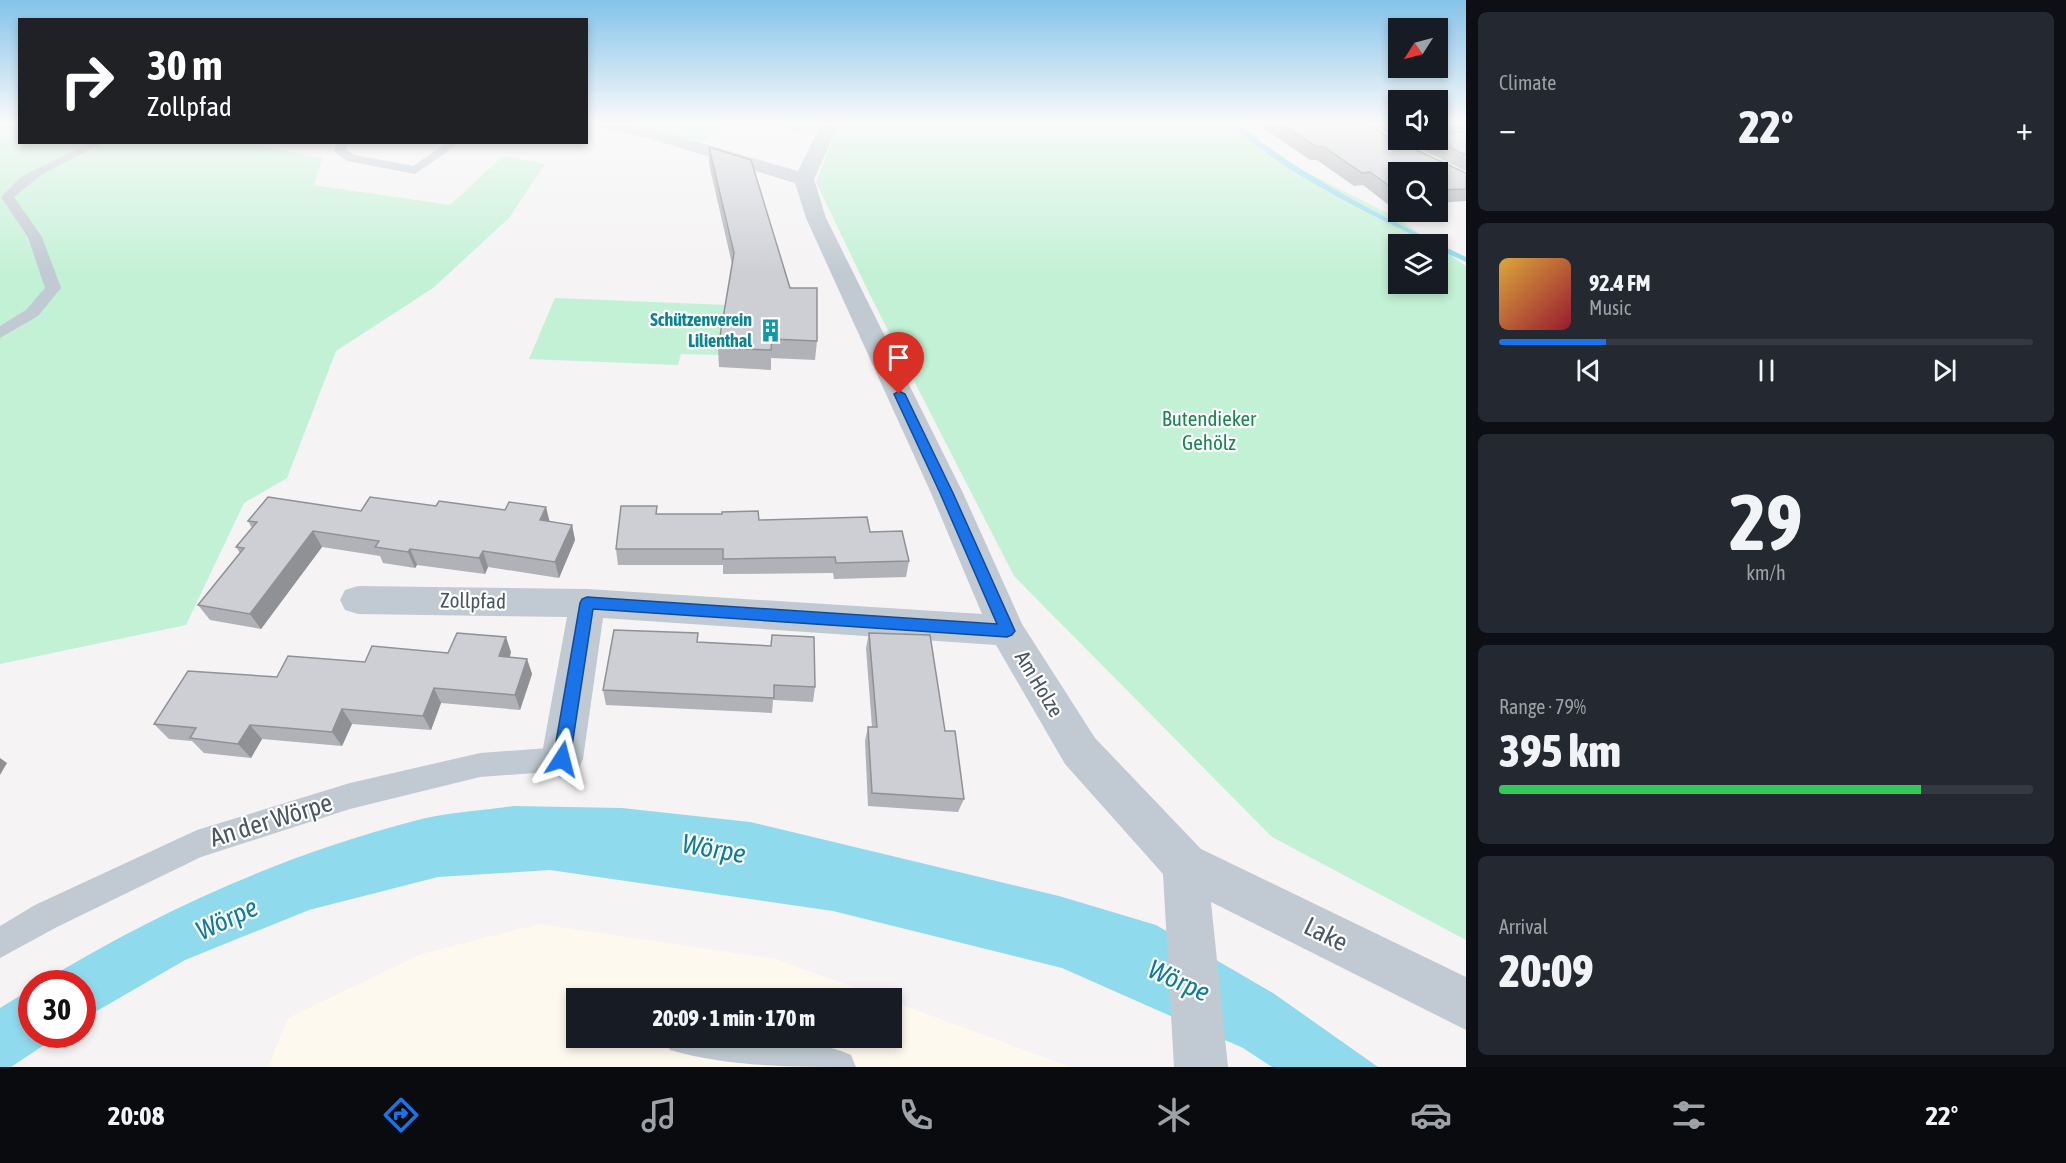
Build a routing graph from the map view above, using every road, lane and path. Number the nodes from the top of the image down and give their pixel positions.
1 (37, 174) edge
2 (786, 174) edge
3 (806, 174) edge
4 (804, 179) junction
5 (0, 333) edge
6 (358, 600) dead end
7 (587, 603) junction
8 (1007, 631) junction
9 (562, 759) joint
10 (1185, 865) junction
11 (0, 943) edge
12 (1466, 1005) edge
13 (736, 1048) edge
14 (1201, 1061) edge
15 (839, 1067) edge

1 - 5 lane
2 - 4 street
3 - 4 street
4 - 8 street, Am Holze
6 - 7 street, Zollpfad
7 - 8 street, Zollpfad
7 - 9 street
8 - 10 street, Am Holze
9 - 11 lane, An der Wörpe
10 - 12 street, Lake
10 - 14 street
13 - 15 lane

